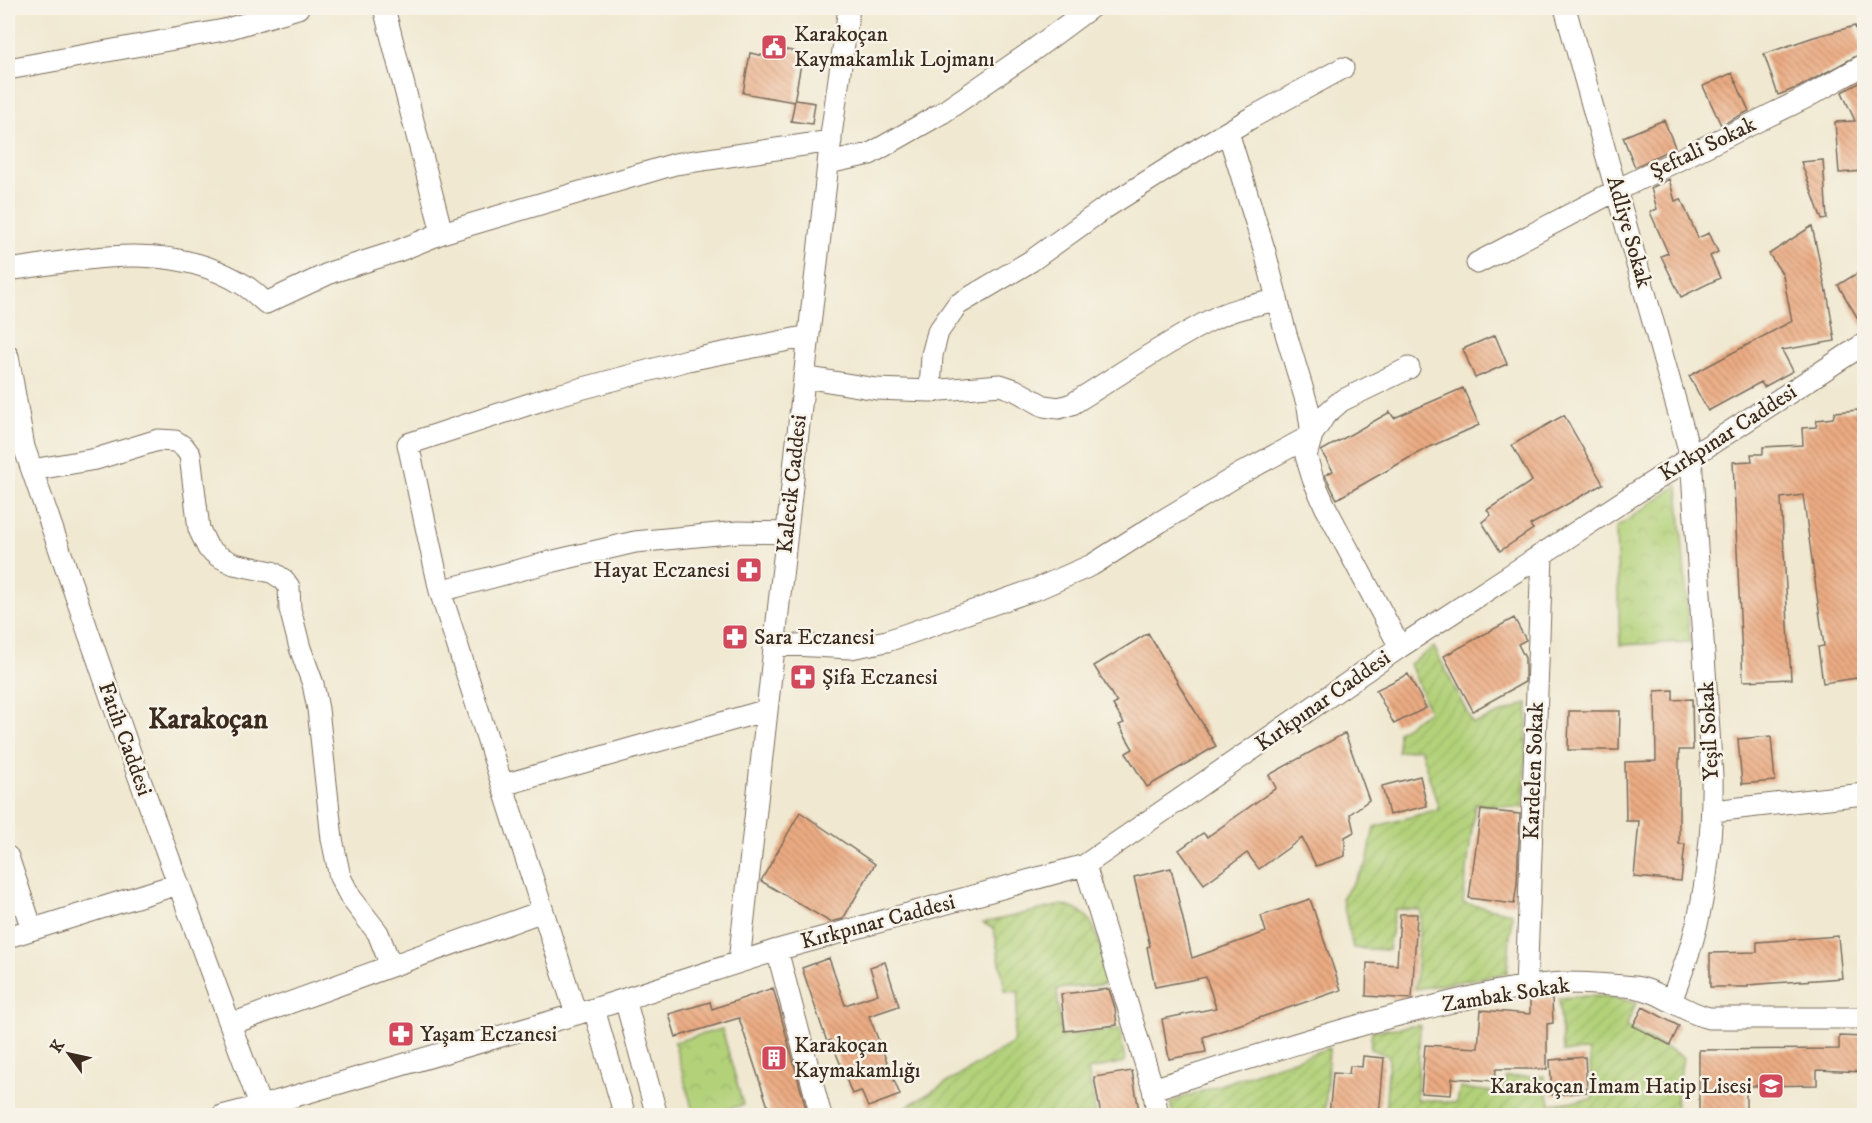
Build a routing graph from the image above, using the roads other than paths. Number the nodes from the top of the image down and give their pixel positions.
1 (298, 8) edge
2 (384, 8) edge
3 (849, 8) edge
4 (1090, 8) edge
5 (1565, 8) edge
6 (1864, 65) edge
7 (1343, 68) dead end
8 (8, 69) edge
9 (1228, 132) junction
10 (831, 141) junction
11 (828, 163) junction
12 (1617, 190) junction
13 (442, 233) junction
14 (1477, 263) dead end
15 (8, 270) edge
16 (1277, 300) junction
17 (809, 336) junction
18 (1864, 344) edge
19 (8, 356) edge
20 (1409, 368) dead end
21 (804, 377) junction
22 (930, 391) junction
23 (1312, 435) junction
24 (1691, 457) junction
25 (32, 470) junction
26 (787, 532) junction
27 (1542, 555) junction
28 (440, 591) junction
29 (774, 644) junction
30 (1400, 647) junction
31 (767, 710) junction
32 (503, 785) junction
33 (1864, 794) edge
34 (1713, 811) junction
35 (8, 857) edge
36 (1085, 865) junction
37 (178, 884) junction
38 (543, 911) junction
39 (32, 929) junction
40 (8, 937) edge
41 (777, 950) junction
42 (739, 962) junction
43 (391, 966) junction
44 (1526, 988) junction
45 (625, 999) junction
46 (1671, 1000) junction
47 (585, 1011) junction
48 (1864, 1018) edge
49 (231, 1024) junction
50 (1153, 1089) junction
51 (263, 1111) edge
52 (222, 1116) edge
53 (625, 1116) edge
54 (657, 1116) edge
55 (821, 1116) edge
56 (1158, 1116) edge

1 - 8 street
2 - 13 street
3 - 10 street, Kalecik Caddesi
4 - 11 street
5 - 12 street, Adliye Sokak
6 - 12 street, Şeftali Sokak
7 - 9 street
9 - 16 street
9 - 22 street
10 - 11 street, Kalecik Caddesi
10 - 13 street
11 - 17 street, Kalecik Caddesi
12 - 14 street, Şeftali Sokak
12 - 24 street, Adliye Sokak
13 - 15 street
16 - 22 street
16 - 23 street
17 - 21 street, Kalecik Caddesi
17 - 28 street
18 - 24 street, Kırkpınar Caddesi
19 - 25 street, Fatih Caddesi
20 - 23 street
21 - 22 street
21 - 26 street, Kalecik Caddesi
23 - 29 street
23 - 30 street
24 - 27 street, Kırkpınar Caddesi
24 - 34 street, Yeşil Sokak
25 - 37 street, Fatih Caddesi
25 - 43 street
26 - 28 street
26 - 29 street, Kalecik Caddesi
27 - 30 street, Kırkpınar Caddesi
27 - 44 street, Kardelen Sokak
28 - 32 street
29 - 31 street, Kalecik Caddesi
30 - 36 street, Kırkpınar Caddesi
31 - 32 street
31 - 42 street, Kalecik Caddesi
32 - 38 street
33 - 34 street
34 - 46 street, Yeşil Sokak
35 - 39 street
36 - 41 street, Kırkpınar Caddesi
36 - 50 street
37 - 39 street
37 - 49 street, Fatih Caddesi
38 - 43 street
38 - 47 street
39 - 40 street
41 - 42 street, Kırkpınar Caddesi
41 - 55 street
42 - 45 street, Kırkpınar Caddesi
43 - 49 street
44 - 46 street, Zambak Sokak
44 - 50 street, Zambak Sokak
45 - 47 street, Kırkpınar Caddesi
45 - 54 street
46 - 48 street, Zambak Sokak
47 - 51 street, Kırkpınar Caddesi
47 - 53 street
49 - 51 street, Fatih Caddesi
50 - 56 street
51 - 52 street, Kırkpınar Caddesi

